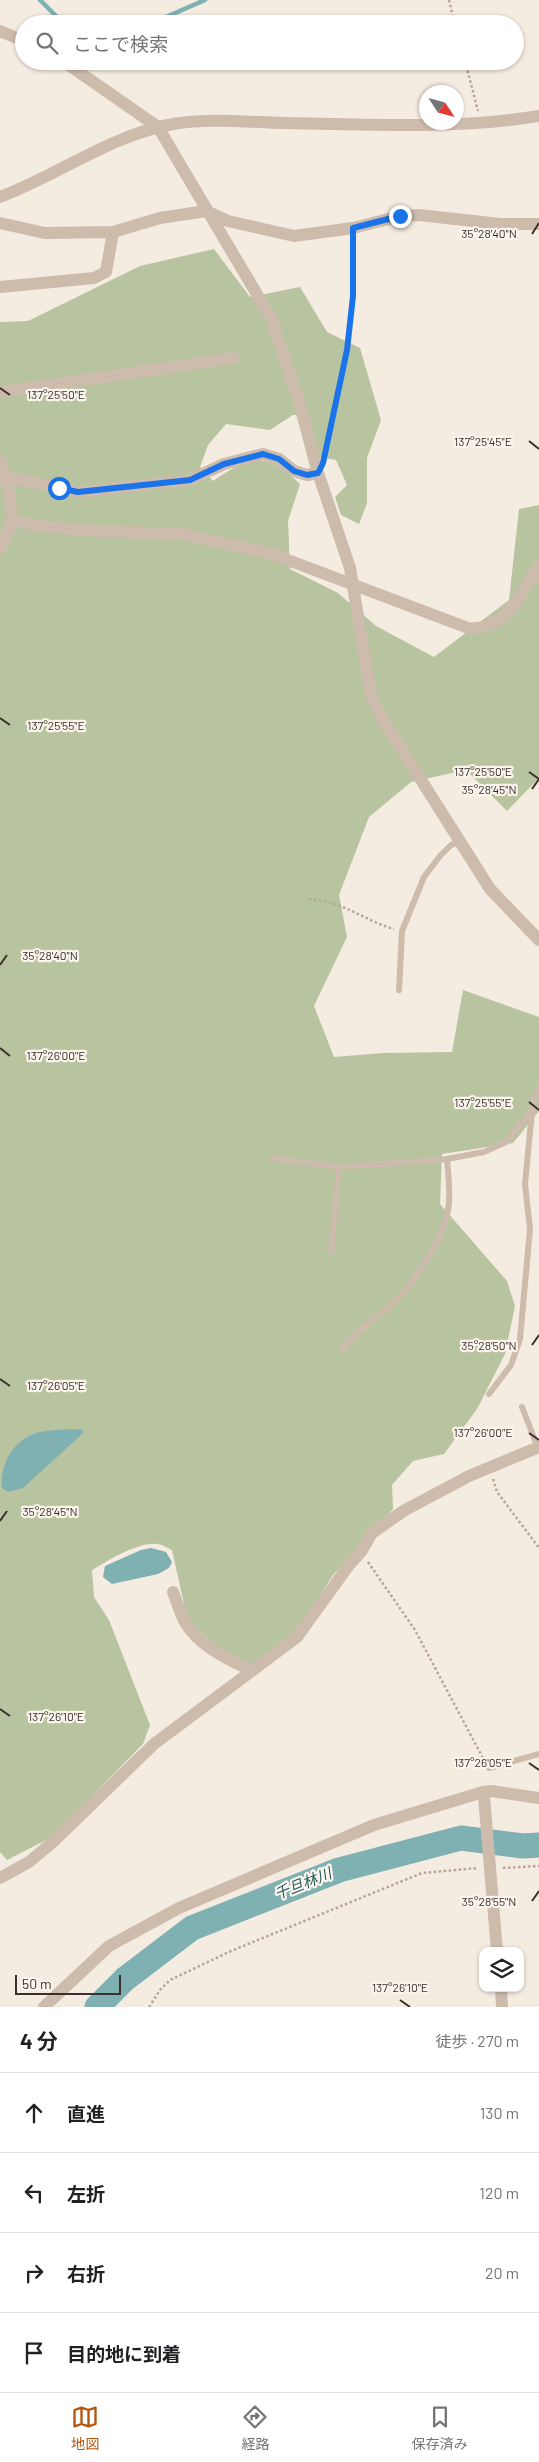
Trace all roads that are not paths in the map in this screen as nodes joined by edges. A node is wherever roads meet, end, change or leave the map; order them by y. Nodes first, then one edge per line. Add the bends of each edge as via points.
1 (0, 31) edge
2 (15, 37) edge
3 (76, 70) edge
4 (539, 116) edge
5 (158, 127) junction
6 (0, 197) edge
7 (206, 211) junction
8 (0, 223) edge
9 (539, 224) edge
10 (113, 232) junction
11 (0, 287) edge
12 (234, 358) dead end
13 (0, 392) edge
14 (0, 460) edge
15 (318, 473) junction
16 (2, 476) edge
17 (13, 520) junction
18 (0, 550) edge
19 (539, 566) edge
20 (353, 584) junction
21 (460, 841) junction
22 (539, 940) edge
23 (400, 990) dead end
24 (539, 1088) edge
25 (533, 1109) junction
26 (272, 1158) dead end
27 (447, 1159) junction
28 (339, 1167) junction
29 (331, 1251) dead end
30 (342, 1350) dead end
31 (489, 1394) dead end
32 (522, 1407) dead end
33 (538, 1448) edge
34 (173, 1592) dead end
35 (252, 1671) junction
36 (539, 1754) edge
37 (488, 1768) road end
38 (484, 1797) dead end
39 (539, 1798) edge
40 (0, 1878) edge
41 (497, 1947) edge
42 (501, 1992) edge
43 (44, 2007) edge
44 (502, 2007) edge

1 - 2 street
3 - 5 street
4 - 5 street via 434,125 191,122
5 - 6 street via 120,140
5 - 7 street
7 - 9 street via 228,221 294,236 419,215 500,224
7 - 10 street via 160,218
7 - 15 street via 271,318 298,398
8 - 10 street via 45,232
10 - 11 street via 106,272 94,278
12 - 13 street
14 - 16 street
15 - 16 street via 307,475 294,471 279,459 263,454 224,464 190,480 78,492
15 - 20 street
16 - 17 street
17 - 18 street
17 - 20 street via 37,526 183,534 272,554
19 - 20 street via 515,602 499,619 477,629
20 - 21 street via 371,696
21 - 22 street via 490,888
21 - 23 lane via 451,845 424,877 402,931
24 - 25 lane
25 - 27 lane via 506,1142 484,1152
25 - 31 lane via 525,1184 530,1229 520,1339 511,1364
26 - 28 lane
27 - 28 lane
27 - 30 lane via 450,1202 444,1224 427,1258 395,1301 354,1334
28 - 29 lane
32 - 33 lane
33 - 35 street via 489,1468 406,1510 372,1533 297,1636
34 - 35 street via 187,1625 228,1659
35 - 40 street via 154,1744 29,1862
36 - 37 lane
38 - 41 street
39 - 43 street via 483,1792 374,1825 328,1844 179,1908 126,1935
42 - 44 street

